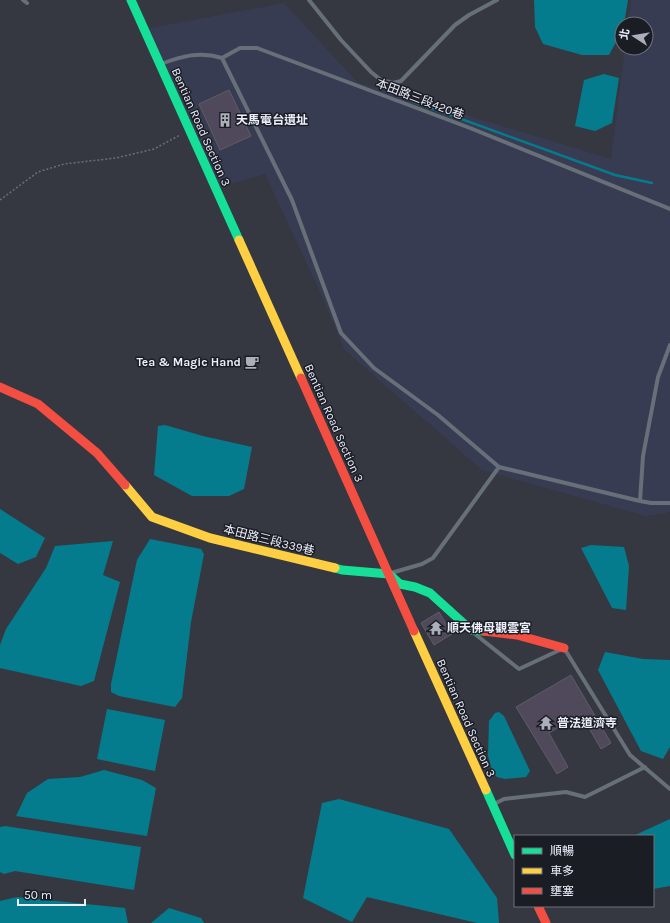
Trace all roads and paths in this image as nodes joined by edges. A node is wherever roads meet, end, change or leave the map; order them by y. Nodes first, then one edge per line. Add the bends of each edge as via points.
1 (130, 0) edge
2 (309, 0) edge
3 (497, 0) edge
4 (222, 58) junction
5 (160, 65) junction
6 (189, 130) junction
7 (0, 200) edge
8 (670, 210) edge
9 (670, 345) edge
10 (0, 387) edge
11 (499, 468) junction
12 (640, 501) junction
13 (670, 503) edge
14 (389, 574) junction
15 (471, 630) junction
16 (564, 648) junction
17 (645, 767) junction
18 (670, 789) edge
19 (492, 805) junction
20 (514, 853) edge
21 (538, 907) edge
22 (546, 923) edge

1 - 5 street, Bentian Road Section 3
2 - 3 lane via 340,40 371,72 381,80 393,83 402,81 455,25
4 - 5 lane via 212,54 194,54
4 - 8 lane, 本田路三段420巷 via 240,48 257,48 470,128
4 - 11 lane via 292,200 341,333 374,368 438,415
5 - 6 street, Bentian Road Section 3
6 - 7 path via 154,149 116,158 64,164 38,172
6 - 14 street, Bentian Road Section 3
9 - 12 lane via 658,377 644,456
10 - 14 street, 本田路三段339巷 via 38,404 97,453 152,518 210,538 342,570
11 - 12 lane
11 - 14 lane via 433,558
12 - 13 lane
14 - 15 street, 本田路三段339巷 via 400,584 430,593
14 - 19 street, Bentian Road Section 3
15 - 16 street via 517,635
15 - 16 lane via 519,670
16 - 17 lane via 630,755
17 - 18 lane
17 - 19 lane via 585,798 566,792 504,799
19 - 20 street, Bentian Road Section 3
21 - 22 street

